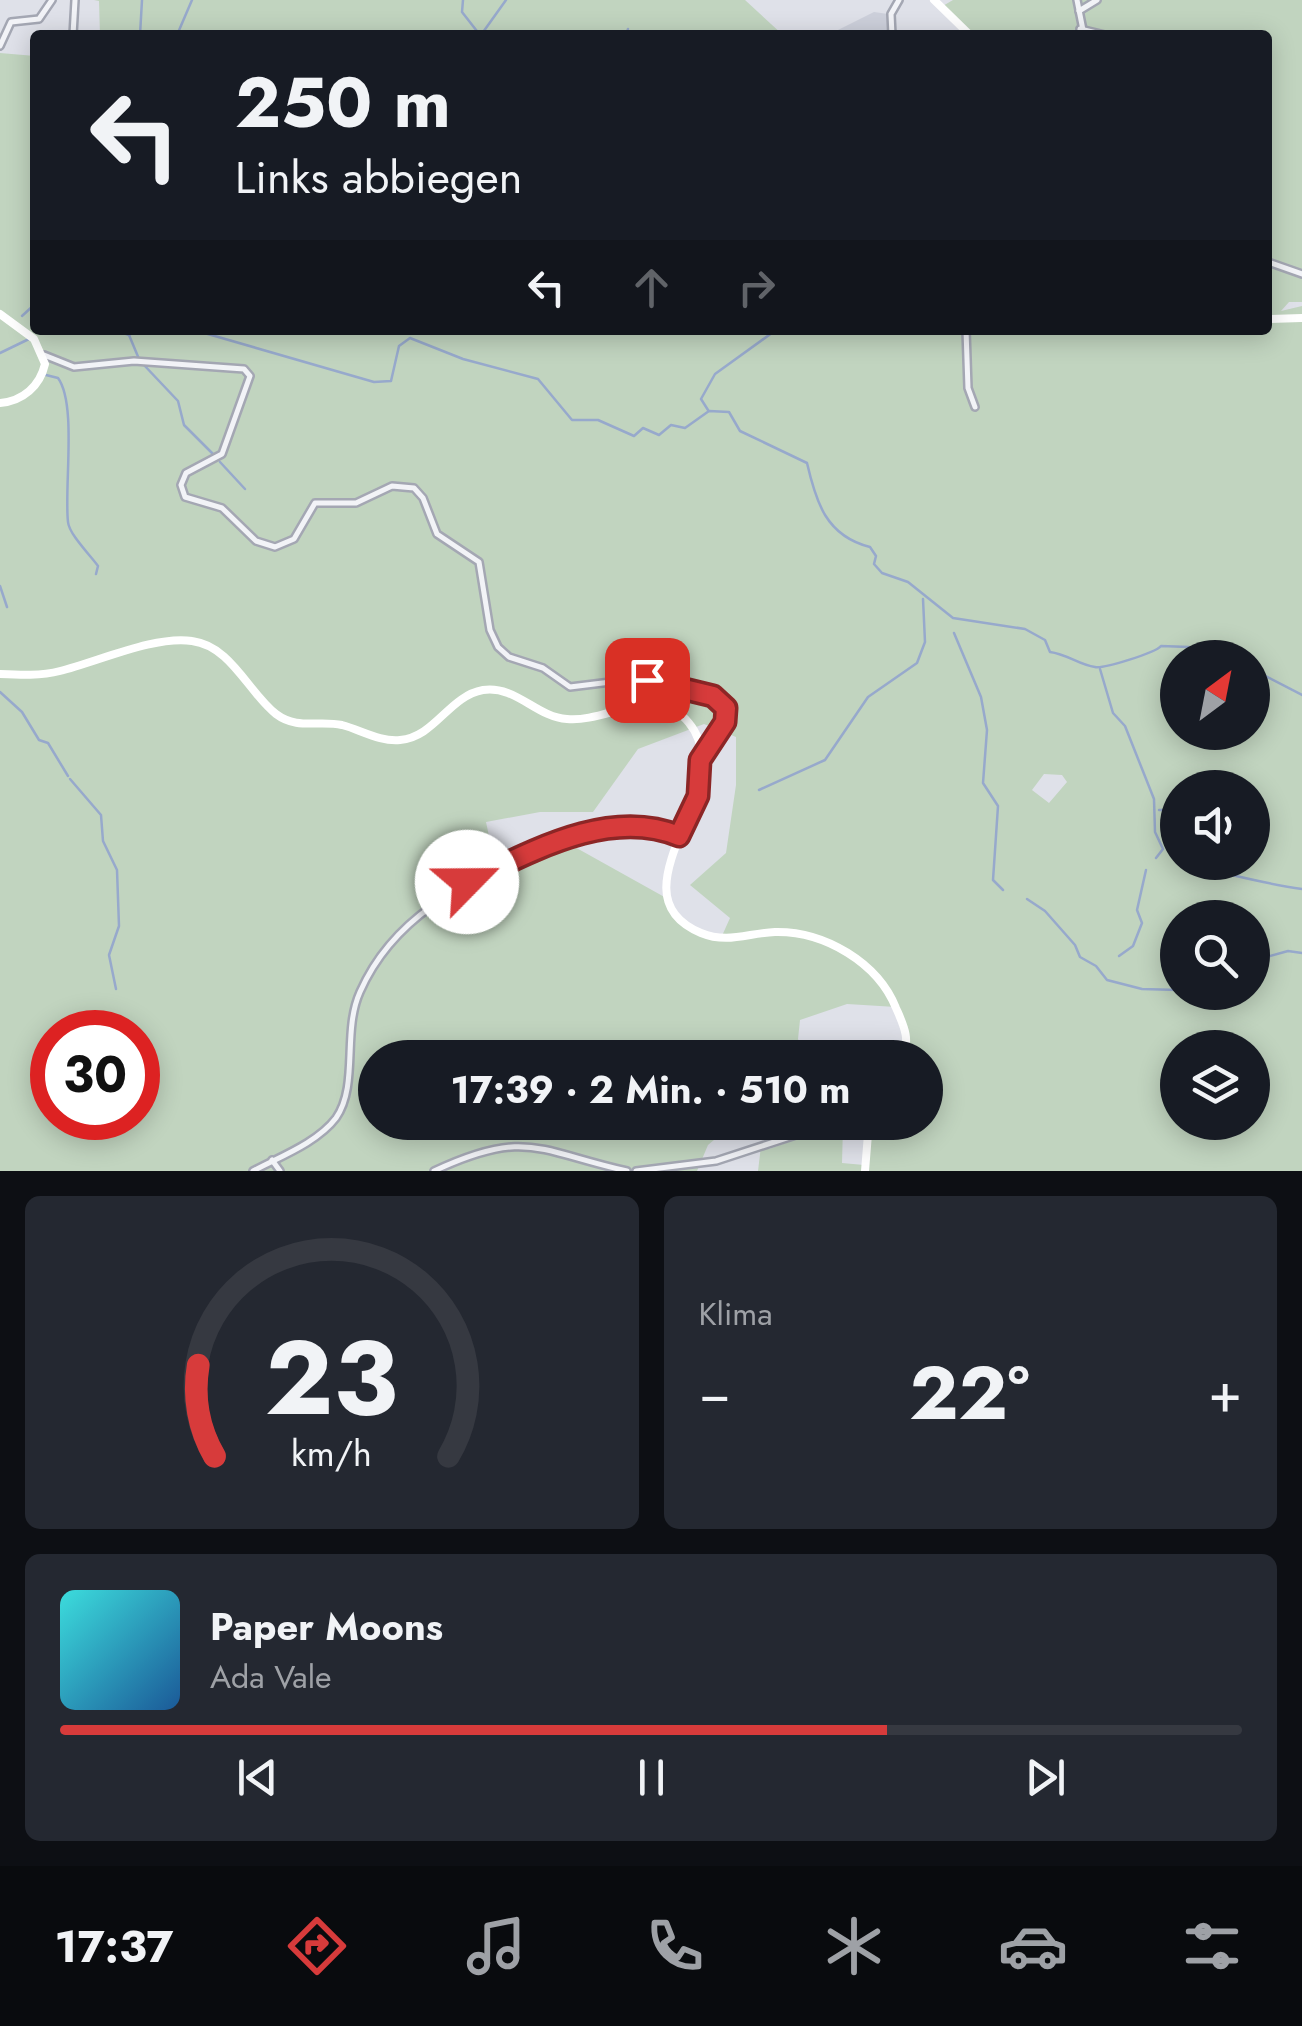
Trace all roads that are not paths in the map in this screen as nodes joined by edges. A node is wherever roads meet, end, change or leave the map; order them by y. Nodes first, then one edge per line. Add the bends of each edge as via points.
1 (52, 0) edge
2 (74, 0) edge
3 (899, 0) edge
4 (934, 0) edge
5 (1077, 0) edge
6 (1098, 0) edge
7 (1078, 11) junction
8 (73, 30) edge
9 (892, 30) edge
10 (965, 30) edge
11 (1082, 30) edge
12 (0, 46) edge
13 (1272, 263) edge
14 (1302, 274) edge
15 (0, 314) edge
16 (1302, 318) edge
17 (1272, 319) edge
18 (966, 335) edge
19 (44, 355) junction
20 (0, 403) edge
21 (975, 407) dead end
22 (0, 674) edge
23 (700, 760) junction
24 (679, 836) junction
25 (906, 1040) edge
26 (778, 1140) edge
27 (867, 1140) edge
28 (272, 1160) junction
29 (252, 1171) edge
30 (280, 1171) edge
31 (434, 1171) edge
32 (627, 1171) edge
33 (636, 1171) edge
34 (865, 1171) edge

1 - 12 street via 40,18 11,22
2 - 8 street
3 - 9 street
4 - 10 street
5 - 7 street
6 - 7 street
7 - 11 street
13 - 14 street
15 - 19 street
16 - 17 street
18 - 21 street
19 - 20 street via 37,384
19 - 23 street via 74,368 134,361 244,370 250,387 234,412 224,450 186,473 180,485 185,497 222,508 256,541 275,547 294,539 315,503 356,504 395,485 414,488 436,534 479,562 492,637 509,658 544,668 570,687 647,680 724,702 725,722
22 - 23 street via 52,673 192,640 222,654 274,712 301,724 336,724 402,740 421,734 469,695 500,690 563,719 645,705 669,708 691,725
23 - 24 street via 698,796
24 - 25 street via 666,885 677,918 722,938 800,936 862,962 883,980
24 - 28 street via 634,824 604,827 493,870 432,904 384,952 360,992 337,1116 321,1133
26 - 33 street via 722,1159
27 - 34 street
28 - 29 street
28 - 30 street
31 - 32 street via 480,1150 529,1145

